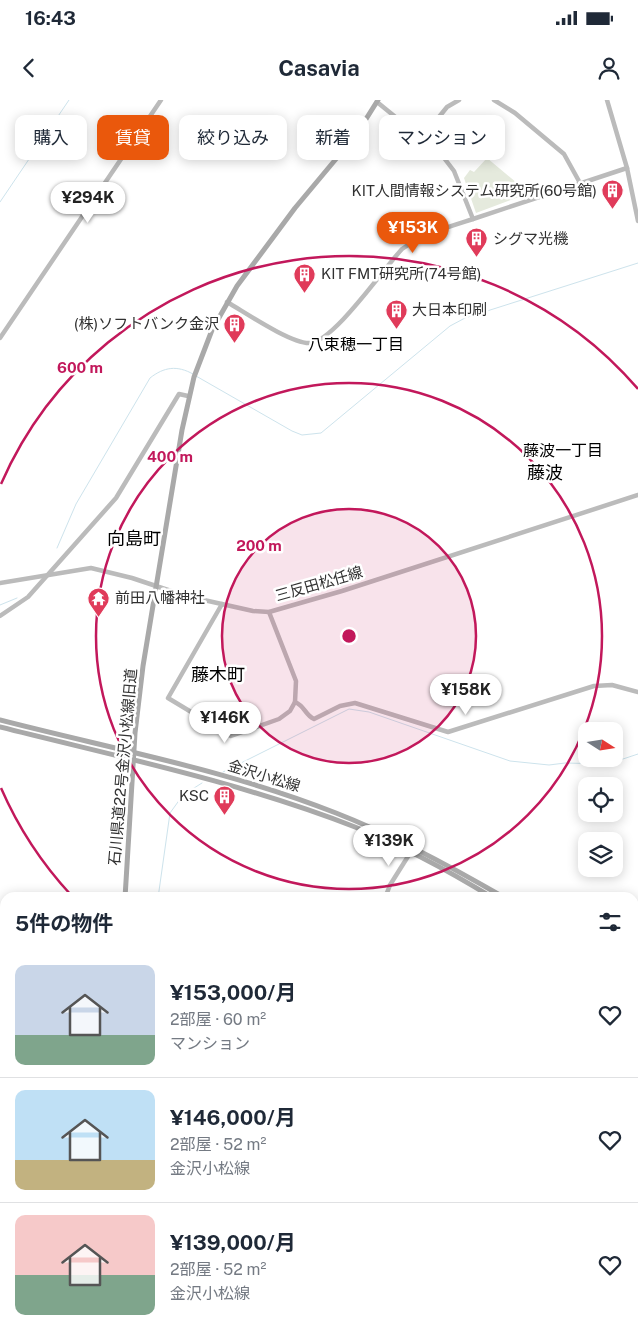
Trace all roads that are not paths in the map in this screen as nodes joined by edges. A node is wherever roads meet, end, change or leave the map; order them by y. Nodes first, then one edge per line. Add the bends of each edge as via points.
1 (160, 100) edge
2 (459, 100) edge
3 (494, 100) edge
4 (607, 100) edge
5 (378, 101) edge
6 (395, 115) edge
7 (441, 115) edge
8 (446, 160) edge
9 (627, 168) junction
10 (580, 183) junction
11 (473, 219) junction
12 (638, 221) edge
13 (227, 302) junction
14 (0, 338) edge
15 (188, 396) junction
16 (638, 496) edge
17 (48, 575) junction
18 (0, 583) edge
19 (155, 587) junction
20 (222, 604) junction
21 (269, 612) junction
22 (0, 616) edge
23 (638, 692) edge
24 (296, 702) junction
25 (0, 720) edge
26 (0, 727) edge
27 (134, 751) junction
28 (134, 760) junction
29 (412, 850) junction
30 (125, 892) edge
31 (387, 892) edge
32 (484, 892) edge
33 (493, 892) edge

1 - 14 street
2 - 7 street
3 - 10 street via 515,113 564,154
4 - 9 street
5 - 6 street
5 - 13 main road, 石川県道22号金沢小松線旧道 via 356,135 251,265
8 - 11 street via 454,171
9 - 10 street
9 - 12 street
10 - 11 street
11 - 13 street via 440,229 402,249 328,336 311,344 296,341
13 - 15 main road, 石川県道22号金沢小松線旧道 via 212,330
15 - 17 street via 179,394 116,498
15 - 19 main road, 石川県道22号金沢小松線旧道
16 - 21 street, 三反田松任線
17 - 18 street, 三反田松任線
17 - 19 street, 三反田松任線 via 91,568
17 - 22 street via 28,597
19 - 20 street, 三反田松任線
19 - 27 main road, 石川県道22号金沢小松線旧道
20 - 21 street, 三反田松任線
20 - 24 street via 168,698 231,736 279,719
21 - 24 street via 296,682
23 - 24 street via 612,685 594,686 448,732 356,703 340,706 314,719
25 - 27 main road, 金沢小松線
26 - 28 main road, 金沢小松線
27 - 28 main road, 石川県道22号金沢小松線旧道
27 - 29 main road, 金沢小松線 via 334,812
28 - 29 main road, 金沢小松線 via 294,804
28 - 30 main road, 石川県道22号金沢小松線旧道
29 - 31 street
29 - 32 main road, 金沢小松線
29 - 33 main road, 金沢小松線

